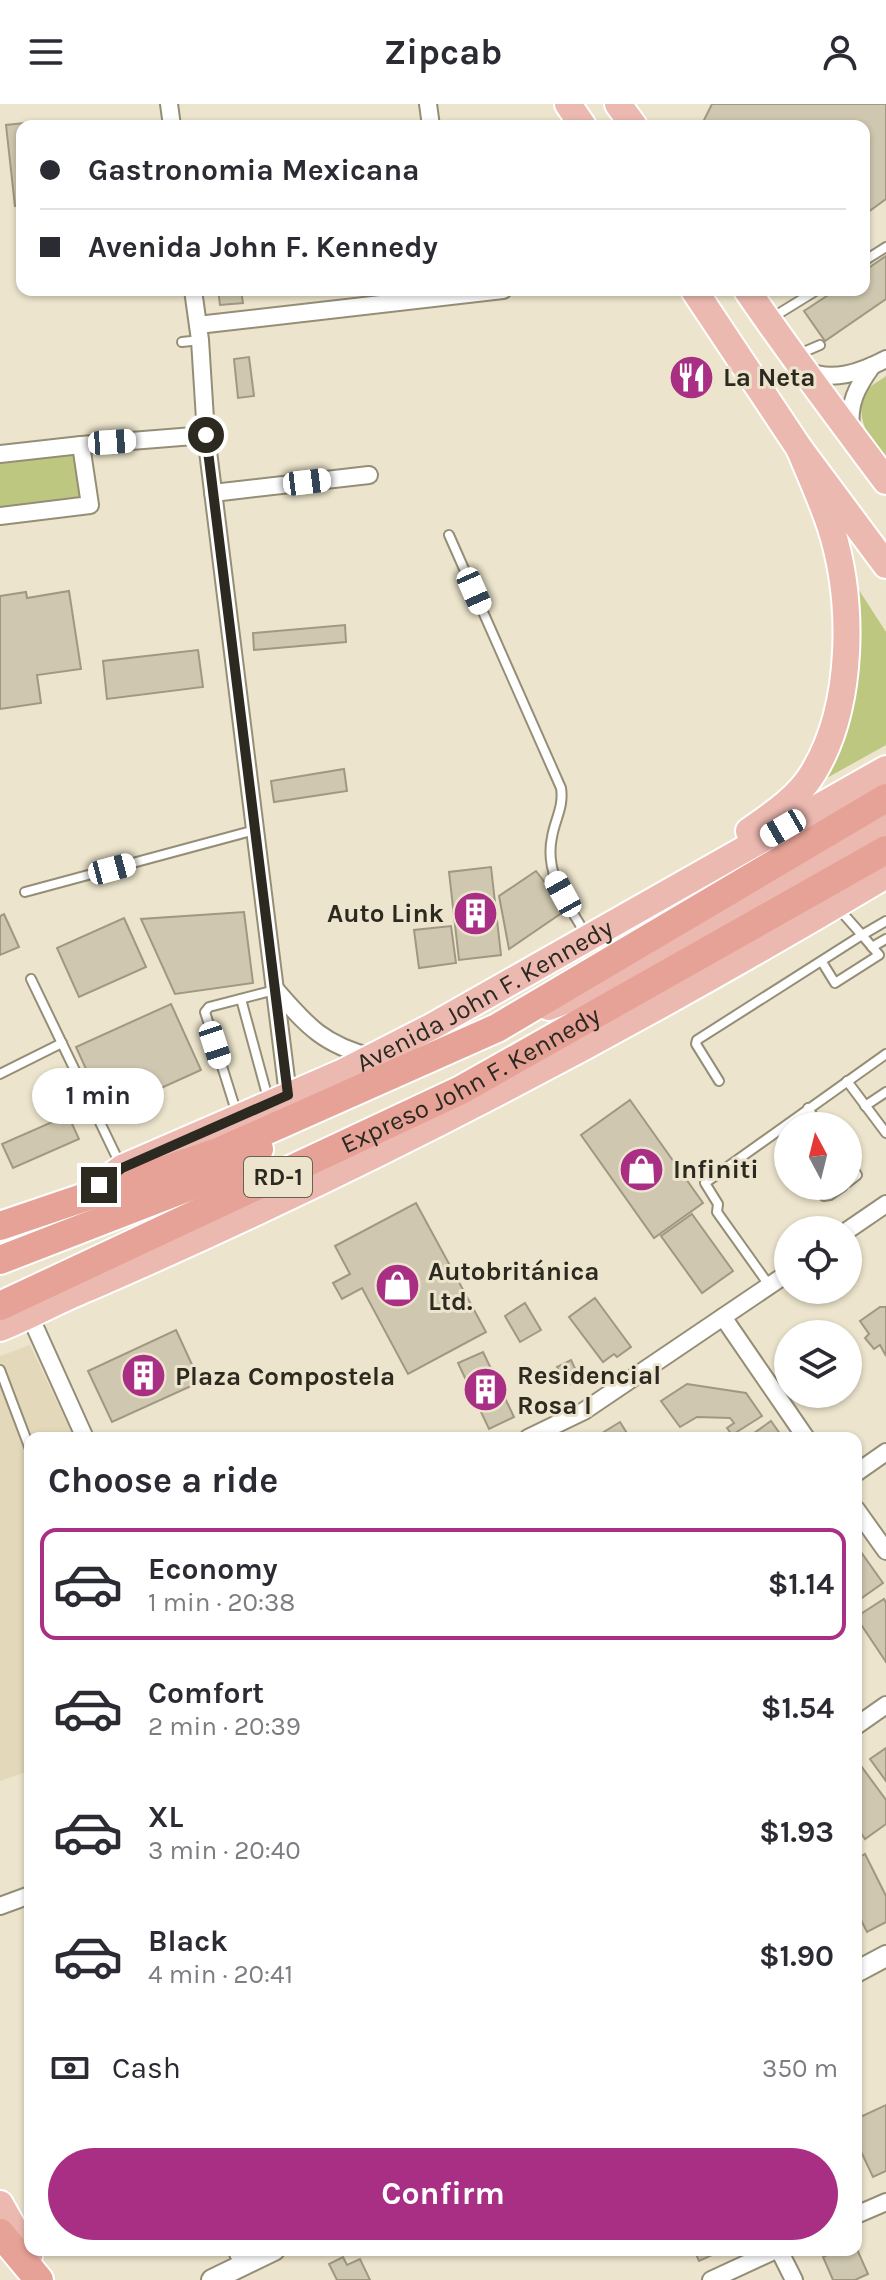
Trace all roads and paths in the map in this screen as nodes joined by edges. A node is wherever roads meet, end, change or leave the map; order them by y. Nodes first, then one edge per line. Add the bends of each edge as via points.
1 (194, 296) edge
2 (461, 296) edge
3 (698, 296) edge
4 (751, 296) edge
5 (808, 296) edge
6 (768, 321) junction
7 (199, 333) junction
8 (182, 342) dead end
9 (820, 345) dead end
10 (796, 362) junction
11 (879, 363) edge
12 (852, 433) junction
13 (206, 435) junction
14 (81, 445) junction
15 (799, 448) junction
16 (0, 454) edge
17 (369, 475) dead end
18 (886, 481) edge
19 (213, 493) junction
20 (0, 516) edge
21 (449, 535) dead end
22 (886, 565) edge
23 (886, 769) edge
24 (886, 798) edge
25 (886, 823) edge
26 (256, 830) junction
27 (886, 850) edge
28 (886, 875) edge
29 (25, 892) dead end
30 (836, 905) junction
31 (886, 921) edge
32 (862, 935) junction
33 (886, 939) edge
34 (576, 943) junction
35 (872, 947) junction
36 (822, 962) junction
37 (31, 979) dead end
38 (276, 990) junction
39 (241, 999) junction
40 (497, 1028) junction
41 (62, 1043) junction
42 (886, 1054) edge
43 (372, 1057) junction
44 (0, 1074) edge
45 (719, 1081) dead end
46 (847, 1081) junction
47 (886, 1092) edge
48 (279, 1100) junction
49 (865, 1106) junction
50 (808, 1108) junction
51 (317, 1110) junction
52 (810, 1112) edge
53 (239, 1118) junction
54 (886, 1133) edge
55 (122, 1168) junction
56 (76, 1202) junction
57 (886, 1204) edge
58 (862, 1220) edge
59 (0, 1226) edge
60 (0, 1260) edge
61 (774, 1283) edge
62 (770, 1286) junction
63 (87, 1288) junction
64 (1, 1313) edge
65 (30, 1316) junction
66 (723, 1317) junction
67 (0, 1370) edge
68 (82, 1432) edge
69 (540, 1432) edge
70 (802, 1432) edge
71 (24, 1433) edge
72 (886, 1452) edge
73 (862, 1469) edge
74 (862, 1517) edge
75 (886, 1551) edge
76 (886, 1705) edge
77 (862, 1722) edge
78 (24, 1897) edge
79 (0, 1906) edge
80 (886, 1956) edge
81 (862, 1969) edge
82 (886, 2202) edge
83 (0, 2204) edge
84 (862, 2212) edge
85 (0, 2233) edge
86 (24, 2248) edge
87 (28, 2256) edge
88 (765, 2256) edge
89 (781, 2256) edge
90 (236, 2258) edge
91 (41, 2280) edge
92 (212, 2280) edge
93 (711, 2280) edge
94 (794, 2280) edge

1 - 7 street
2 - 7 street
3 - 15 main road
4 - 6 main road
5 - 6 lane
6 - 10 main road
7 - 8 lane
7 - 13 street
9 - 10 lane
10 - 11 street via 823,376
10 - 12 main road
11 - 12 street via 855,390
12 - 18 main road
13 - 14 street
13 - 19 street
14 - 16 street
14 - 20 street via 90,505
15 - 22 main road
15 - 34 main road via 832,529 846,622 838,703 813,774 760,823
17 - 19 street
19 - 26 street
21 - 34 lane via 561,788 551,873
23 - 34 main road, Avenida John F. Kennedy / RD-1
24 - 40 highway, Expreso John F. Kennedy / RD-1
25 - 40 main road via 632,974
26 - 29 lane
26 - 38 street
27 - 64 highway, Expreso John F. Kennedy / RD-1 via 461,1090
28 - 30 main road, RD-1
30 - 32 lane
30 - 63 main road, RD-1 via 657,1008 425,1131 187,1246
31 - 32 lane
32 - 35 lane
32 - 36 lane
33 - 35 lane
34 - 43 main road, Avenida John F. Kennedy / RD-1
35 - 36 lane via 878,957 835,983
36 - 45 lane via 697,1040
37 - 41 lane
38 - 39 lane
38 - 43 street via 300,1018 336,1046
38 - 48 street
39 - 48 lane
39 - 53 lane via 205,1012
40 - 51 highway, Expreso John F. Kennedy / RD-1
41 - 44 lane
41 - 55 lane
42 - 46 lane
43 - 48 main road, Avenida John F. Kennedy / RD-1
46 - 49 lane
46 - 50 lane
47 - 49 lane
48 - 53 main road, Avenida John F. Kennedy / RD-1
49 - 54 lane
50 - 52 lane
50 - 62 lane via 705,1183 717,1212
51 - 56 highway, Expreso John F. Kennedy / RD-1
51 - 60 highway via 222,1174
53 - 55 main road, Avenida John F. Kennedy / RD-1
55 - 56 main road, Avenida John F. Kennedy / RD-1
56 - 59 highway, Expreso John F. Kennedy / RD-1
57 - 58 street
61 - 62 street
62 - 66 street
63 - 64 highway
63 - 65 main road, RD-1
64 - 65 main road, RD-1
65 - 68 street
66 - 69 street via 584,1411
66 - 70 street
67 - 71 lane
72 - 73 street
74 - 75 street
76 - 77 street
78 - 79 street
80 - 81 street
82 - 84 street
83 - 86 main road
85 - 91 highway
87 - 91 main road
88 - 93 street
89 - 94 street
90 - 92 street

